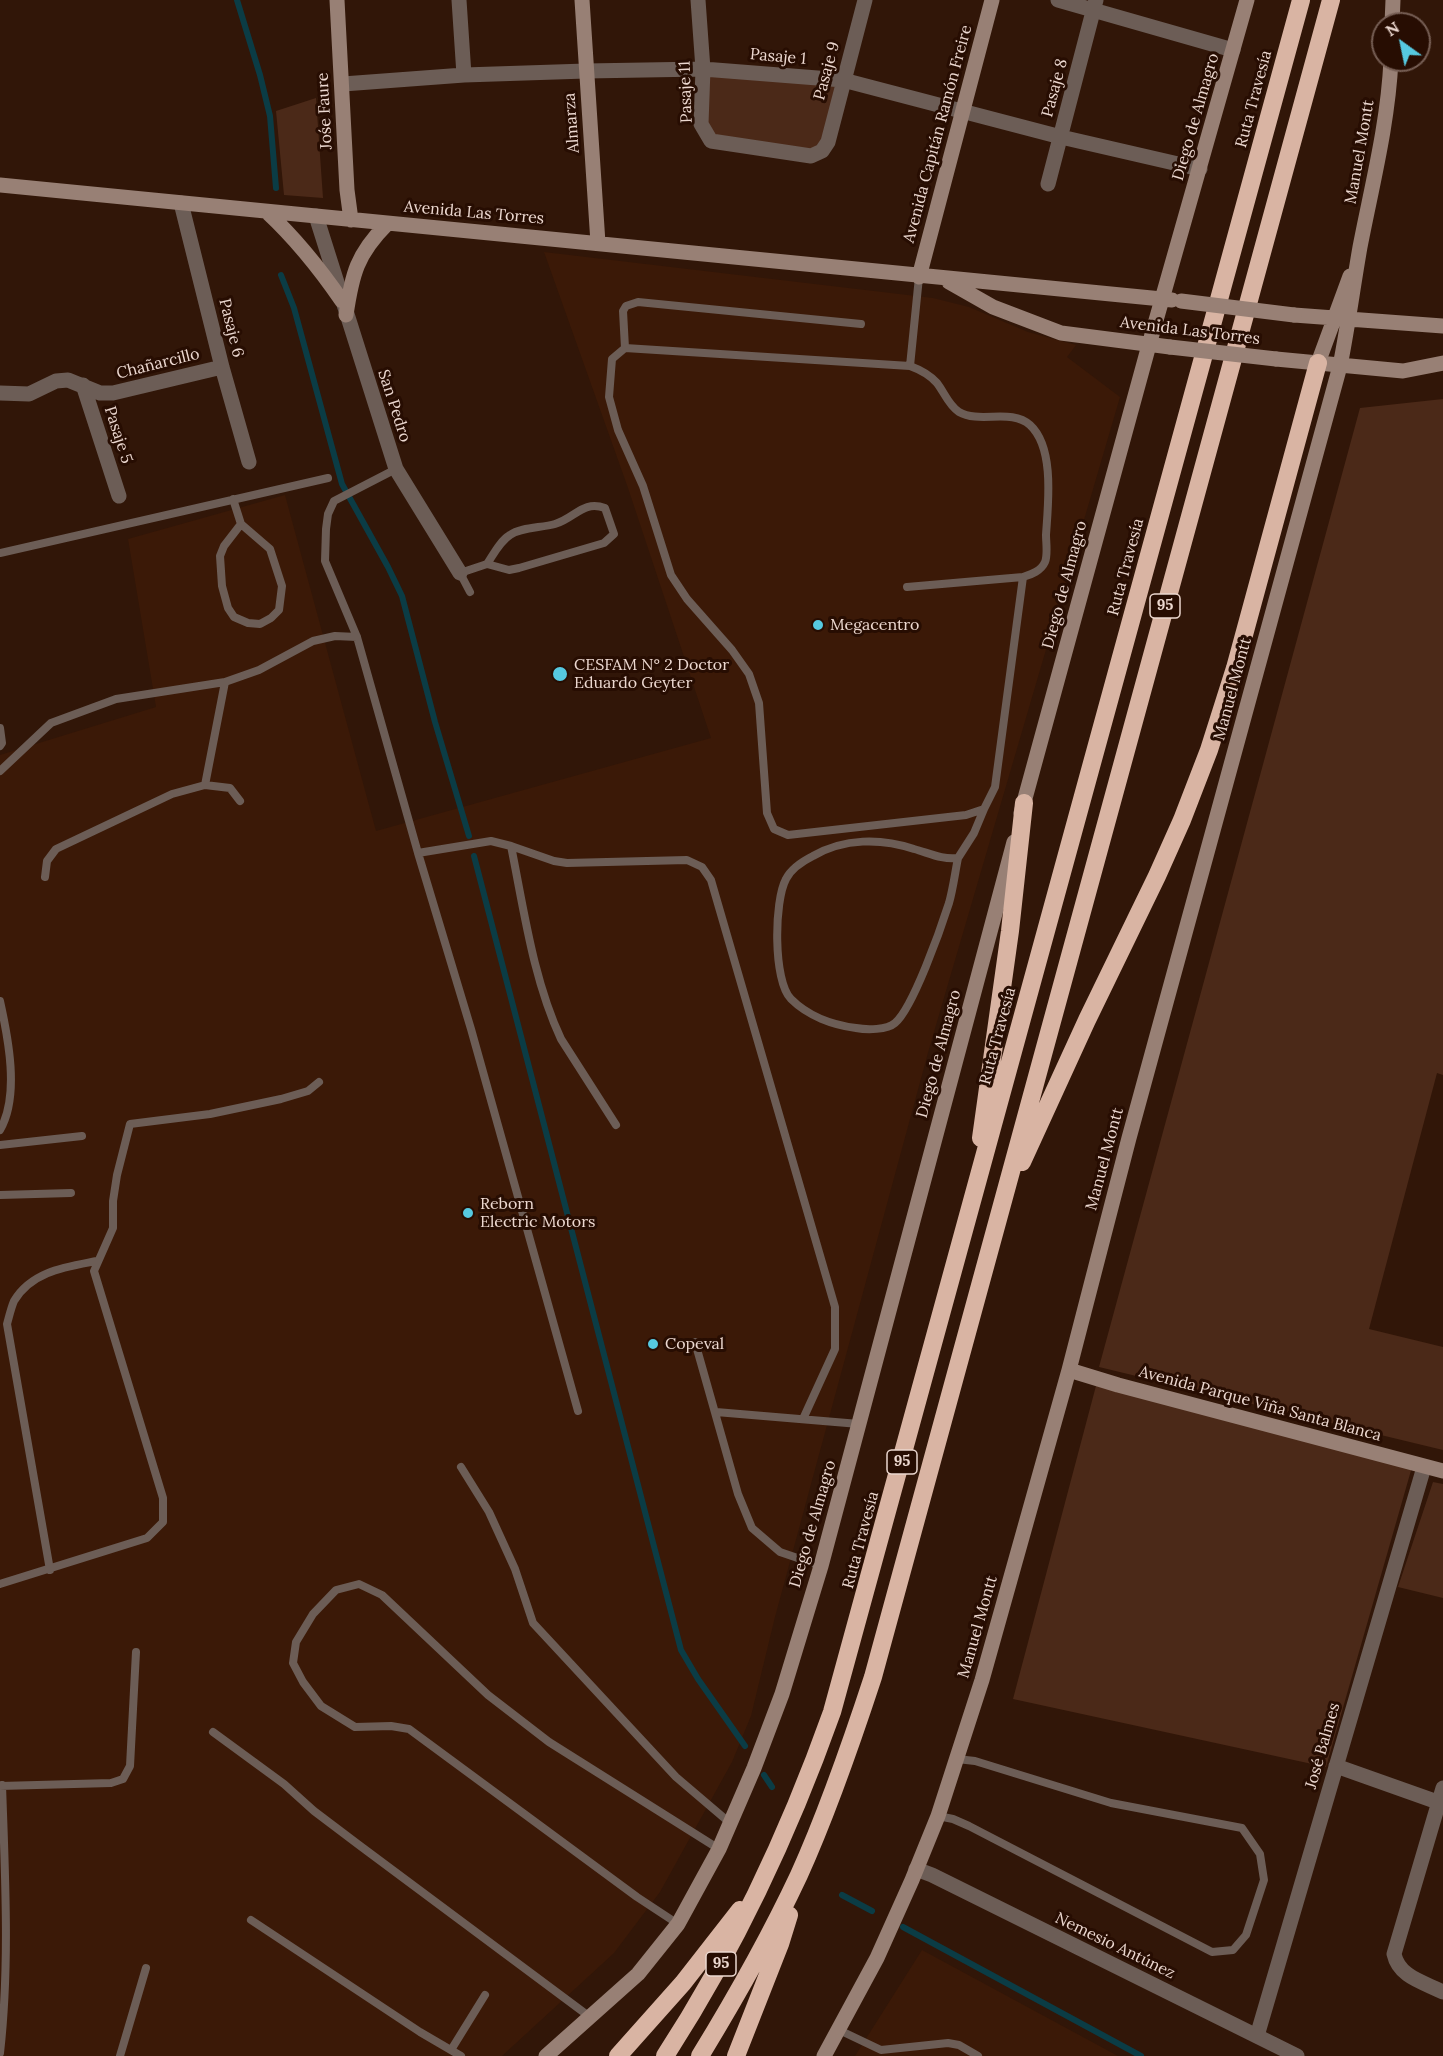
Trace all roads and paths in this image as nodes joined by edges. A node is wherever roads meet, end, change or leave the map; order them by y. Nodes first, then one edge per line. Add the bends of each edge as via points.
1 (337, 0) edge
2 (459, 0) edge
3 (582, 0) edge
4 (698, 0) edge
5 (865, 0) edge
6 (992, 0) edge
7 (1058, 0) edge
8 (1247, 0) edge
9 (1301, 0) edge
10 (1331, 0) edge
11 (1095, 5) edge
12 (1233, 50) junction
13 (703, 69) junction
14 (586, 71) junction
15 (1390, 72) edge
16 (464, 75) junction
17 (843, 80) junction
18 (342, 84) junction
19 (962, 110) junction
20 (1060, 137) junction
21 (822, 151) joint
22 (1200, 170) junction
23 (1048, 184) dead end
24 (0, 185) edge
25 (181, 203) junction
26 (267, 212) junction
27 (316, 216) junction
28 (351, 220) junction
29 (387, 224) junction
30 (598, 243) junction
31 (1360, 249) junction
32 (919, 277) junction
33 (944, 279) junction
34 (1163, 300) junction
35 (344, 308) junction
36 (1334, 318) junction
37 (1350, 319) junction
38 (861, 324) dead end
39 (1443, 326) edge
40 (1149, 345) junction
41 (625, 348) junction
42 (1318, 363) junction
43 (1443, 363) edge
44 (910, 366) junction
45 (1340, 366) junction
46 (222, 367) junction
47 (83, 385) junction
48 (0, 393) edge
49 (249, 462) dead end
50 (389, 472) junction
51 (328, 478) dead end
52 (118, 496) dead end
53 (233, 499) junction
54 (241, 524) junction
55 (0, 553) edge
56 (487, 564) junction
57 (460, 573) junction
58 (1023, 577) junction
59 (907, 587) dead end
60 (470, 591) dead end
61 (357, 637) junction
62 (225, 682) junction
63 (0, 728) edge
64 (0, 746) edge
65 (0, 771) edge
66 (205, 785) junction
67 (240, 801) dead end
68 (1024, 803) junction
69 (984, 808) junction
70 (511, 846) junction
71 (418, 853) junction
72 (958, 858) junction
73 (45, 877) dead end
74 (0, 1000) edge
75 (319, 1082) dead end
76 (616, 1125) dead end
77 (0, 1130) edge
78 (82, 1136) dead end
79 (0, 1145) edge
80 (71, 1193) dead end
81 (0, 1195) edge
82 (971, 1211) junction
83 (999, 1213) junction
84 (97, 1261) junction
85 (694, 1342) dead end
86 (1069, 1370) junction
87 (578, 1411) dead end
88 (716, 1412) junction
89 (803, 1419) junction
90 (860, 1424) junction
91 (461, 1467) dead end
92 (1424, 1467) junction
93 (1443, 1471) edge
94 (821, 1566) junction
95 (50, 1570) junction
96 (0, 1584) edge
97 (136, 1652) dead end
98 (213, 1732) dead end
99 (957, 1759) junction
100 (1336, 1766) junction
101 (1, 1786) edge
102 (1442, 1798) edge
103 (938, 1816) junction
104 (729, 1823) junction
105 (718, 1849) junction
106 (770, 1867) junction
107 (916, 1869) junction
108 (799, 1874) junction
109 (251, 1920) dead end
110 (678, 1924) junction
111 (146, 1968) dead end
112 (1443, 1992) edge
113 (485, 1995) dead end
114 (3, 2005) edge
115 (590, 2017) junction
116 (839, 2030) junction
117 (1257, 2036) junction
118 (451, 2050) junction
119 (0, 2053) edge
120 (120, 2056) edge
121 (461, 2056) edge
122 (546, 2056) edge
123 (618, 2056) edge
124 (665, 2056) edge
125 (700, 2056) edge
126 (736, 2056) edge
127 (824, 2056) edge
128 (978, 2056) edge
129 (1297, 2056) edge

1 - 18 main road, Jośe Faure
2 - 16 street
3 - 14 main road, Almarza
4 - 13 street, Pasaje 11
5 - 17 street, Pasaje 9
6 - 19 main road, Avenida Capitán Ramón Freire
7 - 11 street
8 - 12 main road, Diego de Almagro
9 - 82 highway, Ruta Travesía / 95
10 - 83 highway, 95
11 - 12 street
11 - 20 street, Pasaje 8
12 - 22 main road, Diego de Almagro
13 - 14 street, Pasaje 1
13 - 17 street, Pasaje 1
13 - 21 street, Pasaje 11 via 701,124 711,141 811,156
14 - 16 street, Pasaje 1
14 - 30 main road, Almarza
15 - 31 main road, Manuel Montt via 1382,140
16 - 18 street, Pasaje 1
17 - 19 street, Pasaje 1
17 - 21 street, Pasaje 9 via 828,142
18 - 28 main road, Jośe Faure
19 - 20 street, Pasaje 1
19 - 32 main road, Avenida Capitán Ramón Freire
20 - 22 street, Pasaje 1
20 - 23 street, Pasaje 8
22 - 34 main road, Diego de Almagro
24 - 25 main road, Avenida Las Torres
25 - 26 main road, Avenida Las Torres
25 - 46 street, Pasaje 6
26 - 27 main road, Avenida Las Torres
26 - 35 main road via 309,255
27 - 28 main road, Avenida Las Torres
27 - 35 street, San Pedro
28 - 29 main road, Avenida Las Torres
29 - 30 main road, Avenida Las Torres
29 - 35 main road via 359,260
30 - 32 main road, Avenida Las Torres
31 - 36 main road, Manuel Montt
31 - 37 main road, Manuel Montt
32 - 33 main road, Avenida Las Torres
32 - 44 lane
33 - 34 main road, Avenida Las Torres
33 - 40 main road, Avenida Las Torres via 993,307 1061,333
34 - 36 main road, Avenida Las Torres, bridge
34 - 40 main road, Diego de Almagro
35 - 50 street, San Pedro
36 - 37 main road, Avenida Las Torres
36 - 42 main road, Manuel Montt
37 - 39 main road, Avenida Las Torres
37 - 45 main road, Manuel Montt
38 - 41 lane via 638,302 623,311
40 - 42 main road, Avenida Las Torres, bridge
40 - 68 main road, Diego de Almagro
41 - 44 lane
41 - 69 lane via 612,359 609,398 618,430 643,486 671,575 749,674 759,703 767,813 774,829 788,835 966,815
42 - 45 main road, Avenida Las Torres
42 - 83 highway via 1209,750 1157,876
43 - 45 main road, Avenida Las Torres via 1403,371
44 - 58 lane via 924,371 936,382 959,412 1022,419 1036,432 1045,454 1049,486 1045,562 1036,572
45 - 86 main road, Manuel Montt
46 - 47 street, Chañarcillo via 113,393 100,393
46 - 49 street, Pasaje 6
47 - 48 street, Chañarcillo via 56,381 29,394
47 - 52 street, Pasaje 5
50 - 57 street, San Pedro
50 - 61 lane via 341,496 328,514 326,561
51 - 53 lane
53 - 54 lane
53 - 55 lane
54 - 54 lane via 220,556 222,586 234,617 260,624 279,610 282,586 270,549
56 - 56 lane via 509,570 604,543 614,534 610,517 605,508 596,505 555,524 510,534
56 - 57 lane
57 - 60 lane, San Pedro
58 - 59 lane
58 - 69 lane via 994,787
61 - 62 lane via 313,641 260,670
61 - 71 lane
62 - 65 lane via 116,699 51,723
62 - 66 lane
63 - 64 lane
66 - 67 lane via 230,788
66 - 73 lane via 172,794 56,849 47,861
68 - 82 highway
68 - 90 main road, Diego de Almagro
69 - 72 lane via 974,834
70 - 71 lane via 491,841
70 - 76 lane via 531,949 555,1026
70 - 89 lane via 567,863 687,860 702,867 711,880 835,1307 835,1349
71 - 87 lane
72 - 72 lane via 949,902 933,945 908,1008 894,1024 867,1030 838,1025 812,1015 789,998 780,977 777,949 785,880 796,867 831,848 857,842 881,841 947,859
74 - 77 lane via 10,1097
75 - 84 lane via 308,1091 281,1099 210,1114 130,1124 117,1175 113,1228
78 - 79 lane
80 - 81 lane
82 - 106 highway, Ruta Travesía / 95 via 832,1712
83 - 108 highway, 95 via 873,1677
84 - 95 lane via 52,1270 37,1278 14,1302 7,1324
84 - 95 lane via 94,1270 163,1498 163,1522 147,1538
85 - 88 lane
86 - 92 main road, Avenida Parque Viña Santa Blanca
86 - 99 main road, Manuel Montt
88 - 89 lane
88 - 94 lane via 738,1494 753,1528 780,1552
89 - 90 lane
90 - 94 main road, Diego de Almagro
91 - 104 lane via 489,1512 515,1569 533,1623 676,1777
92 - 93 main road, Avenida Parque Viña Santa Blanca
92 - 100 street, José Balmes
94 - 104 main road, Diego de Almagro via 782,1694
95 - 96 lane
97 - 101 lane via 130,1766 123,1779 111,1783
98 - 115 lane
99 - 103 main road, Manuel Montt
99 - 103 lane via 988,1764 1112,1803 1242,1828 1260,1854 1264,1880 1246,1935 1233,1950 1212,1952 969,1826
100 - 102 street
100 - 117 street, José Balmes
101 - 114 lane via 7,1957
102 - 112 street via 1394,1954 1396,1965 1403,1972
103 - 107 main road, Manuel Montt
104 - 105 main road, Diego de Almagro
105 - 110 main road, Diego de Almagro
105 - 110 lane via 549,1742 488,1695 382,1594 359,1584 336,1590 313,1614 296,1642 293,1663 321,1706 355,1727 409,1729
106 - 123 highway via 713,1946
106 - 124 highway, Ruta Travesía / 95 via 722,1962
107 - 116 main road, Manuel Montt via 877,1958
107 - 117 street, Nemesio Antúnez
108 - 125 highway, 95 via 749,1974
108 - 126 highway via 780,1944
109 - 118 lane
110 - 115 main road, Diego de Almagro via 638,1974
111 - 120 lane
113 - 118 lane
114 - 119 lane
115 - 122 main road, Diego de Almagro
116 - 127 main road, Manuel Montt
116 - 128 lane via 881,2050 948,2043
117 - 129 street, Nemesio Antúnez
118 - 121 lane

